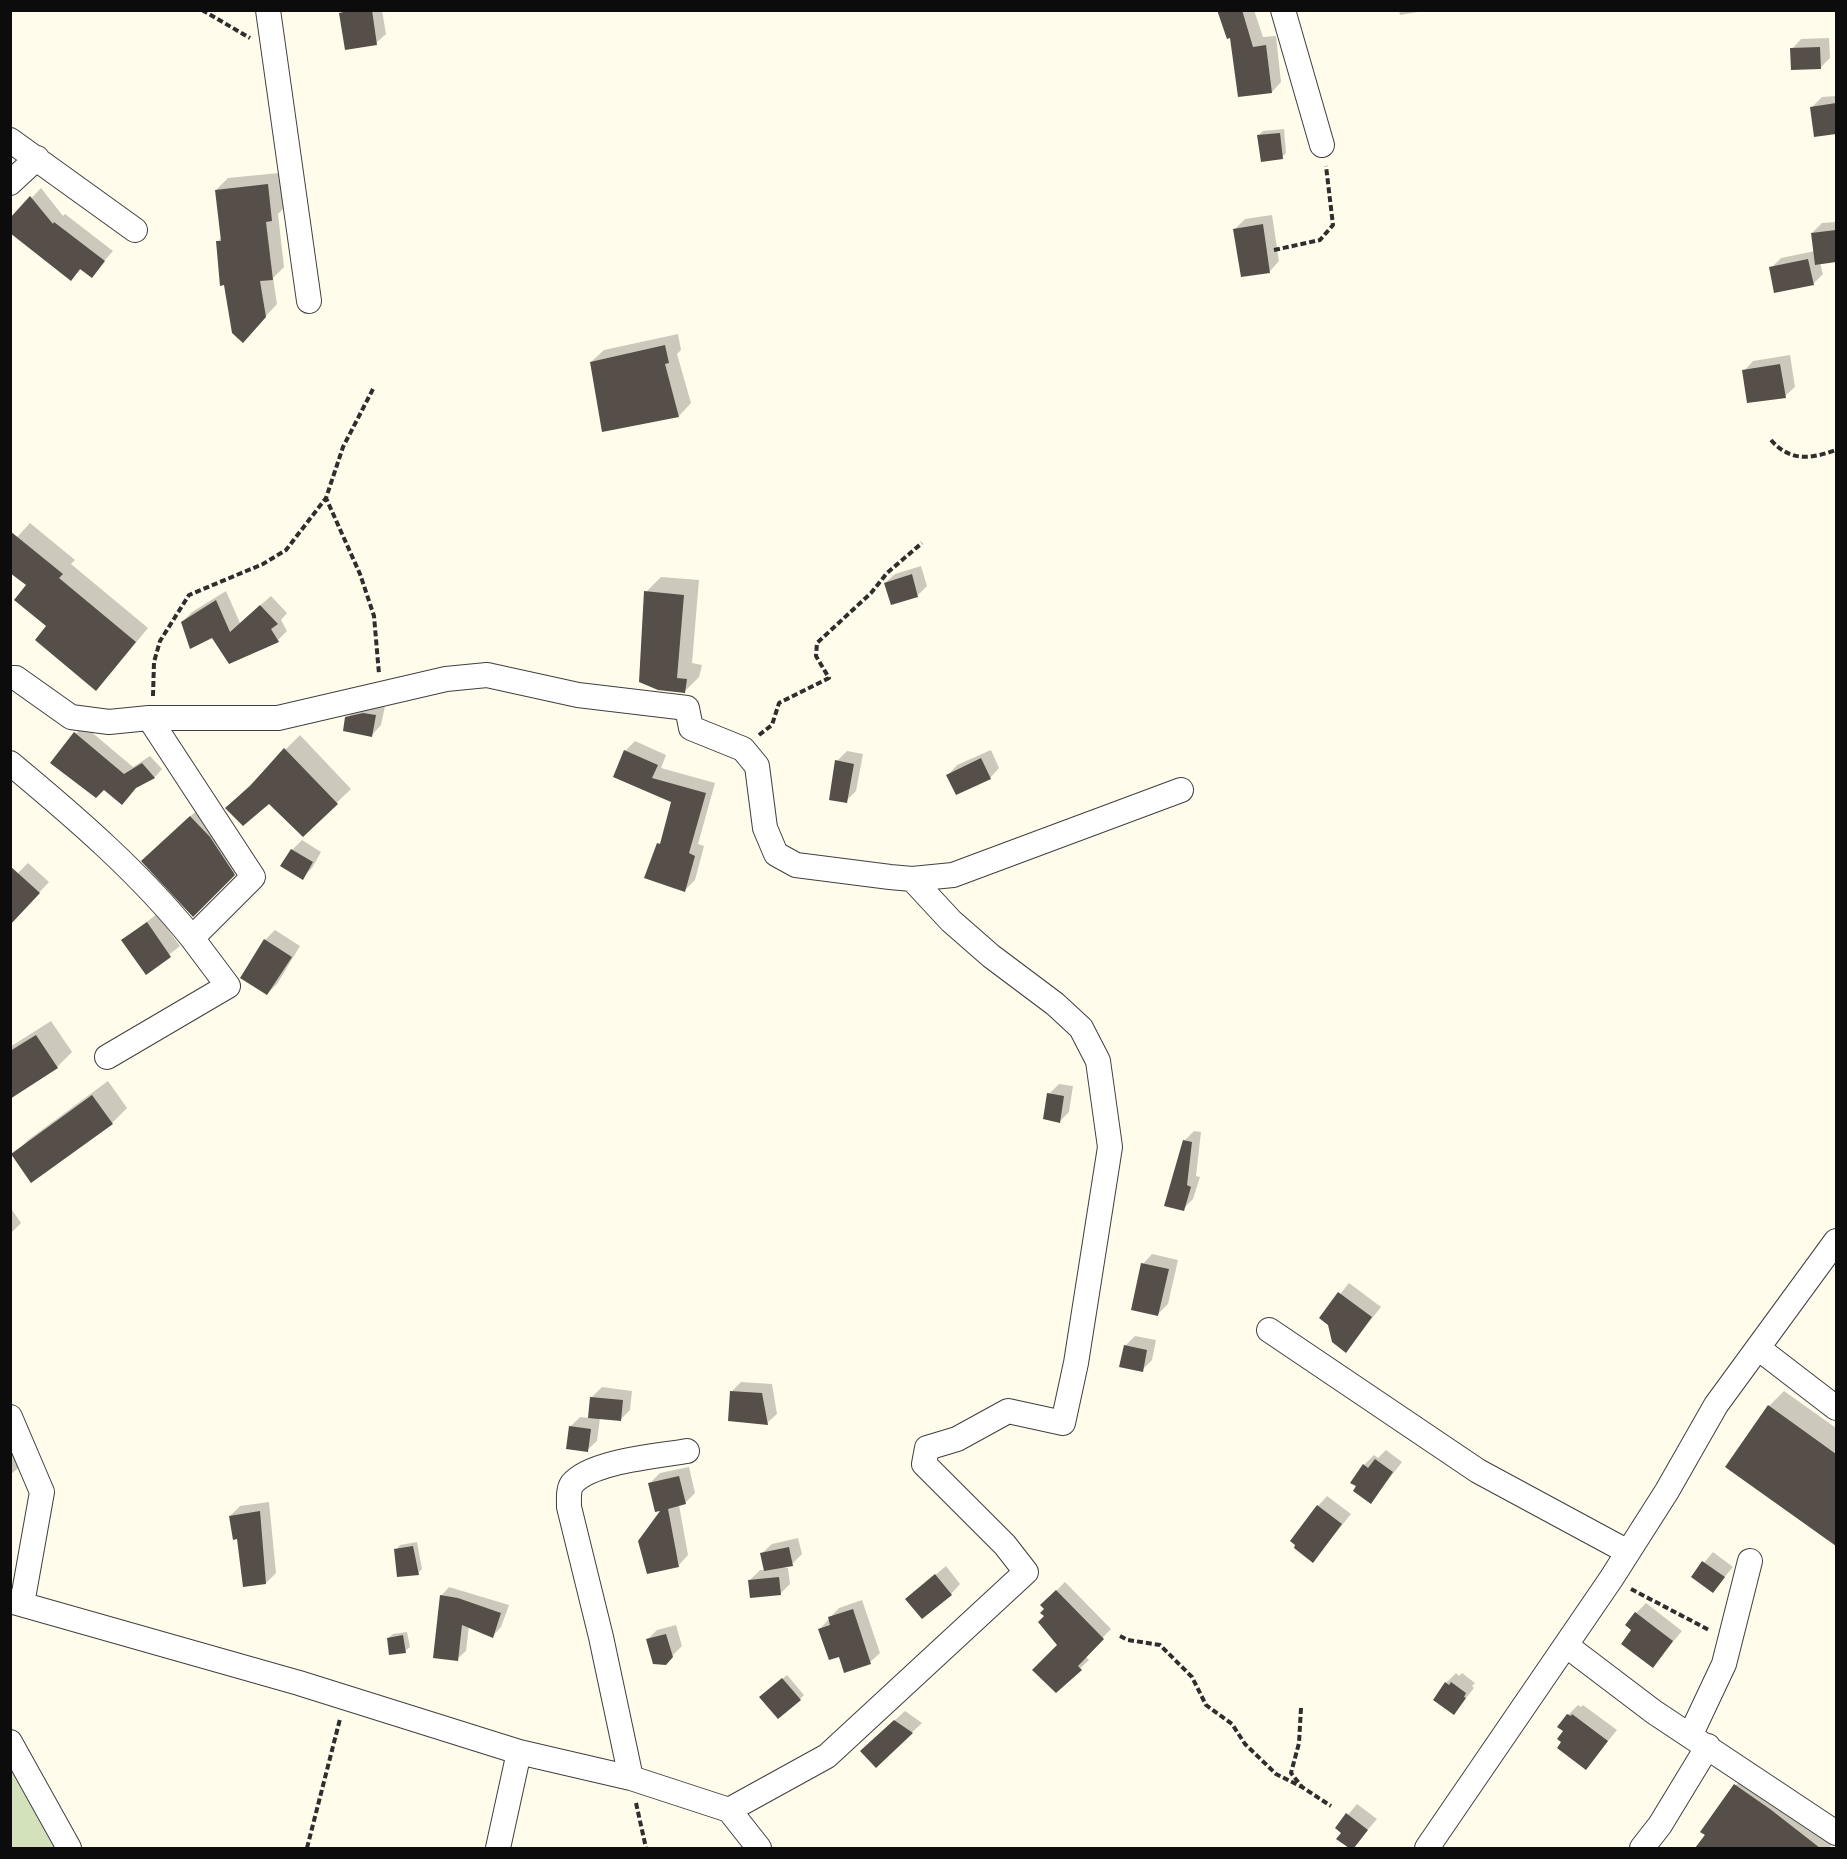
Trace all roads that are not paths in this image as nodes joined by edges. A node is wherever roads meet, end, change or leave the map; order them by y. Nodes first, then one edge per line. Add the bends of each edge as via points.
1 (268, 10) edge
2 (1283, 10) edge
3 (10, 140) edge
4 (1322, 145) road end
5 (37, 158) junction
6 (10, 183) edge
7 (135, 230) dead end
8 (309, 301) dead end
9 (10, 678) edge
10 (149, 718) junction
11 (10, 763) edge
12 (1181, 790) dead end
13 (912, 879) junction
14 (192, 938) junction
15 (107, 1057) dead end
16 (1836, 1240) edge
17 (1269, 1330) dead end
18 (1758, 1348) junction
19 (1836, 1408) edge
20 (10, 1418) edge
21 (687, 1451) dead end
22 (1628, 1552) junction
23 (1750, 1561) dead end
24 (16, 1602) edge
25 (1567, 1646) junction
26 (1699, 1740) junction
27 (10, 1743) edge
28 (519, 1752) junction
29 (631, 1778) junction
30 (729, 1810) junction
31 (1836, 1833) edge
32 (69, 1848) edge
33 (498, 1848) edge
34 (759, 1848) edge
35 (1427, 1848) edge
36 (1642, 1848) edge

1 - 8 street
2 - 4 street
3 - 5 street
5 - 6 street
5 - 7 street
9 - 10 street via 16,678 71,717 109,722
10 - 13 street via 278,718 446,679 487,675 578,694 687,708 691,728 742,748 757,766 765,828 776,854 796,865
10 - 14 street via 253,877
11 - 14 street via 164,903
12 - 13 street via 953,874
13 - 30 street via 951,921 1072,1020 1098,1061 1110,1146 1076,1363 1063,1423 1008,1411 957,1439 927,1448 924,1464 1005,1545 1026,1572 827,1756
14 - 15 street via 228,986
16 - 18 street
17 - 22 street via 1478,1471
18 - 19 street
18 - 22 street via 1716,1405
20 - 24 street via 42,1492
21 - 29 street via 596,1469 572,1485 569,1492 569,1507 602,1637
22 - 25 street
23 - 26 street via 1731,1641
24 - 28 street
25 - 26 street
25 - 35 street
26 - 31 street
26 - 36 street via 1660,1825
27 - 32 street
28 - 29 street
28 - 33 street
29 - 30 street
30 - 34 street

